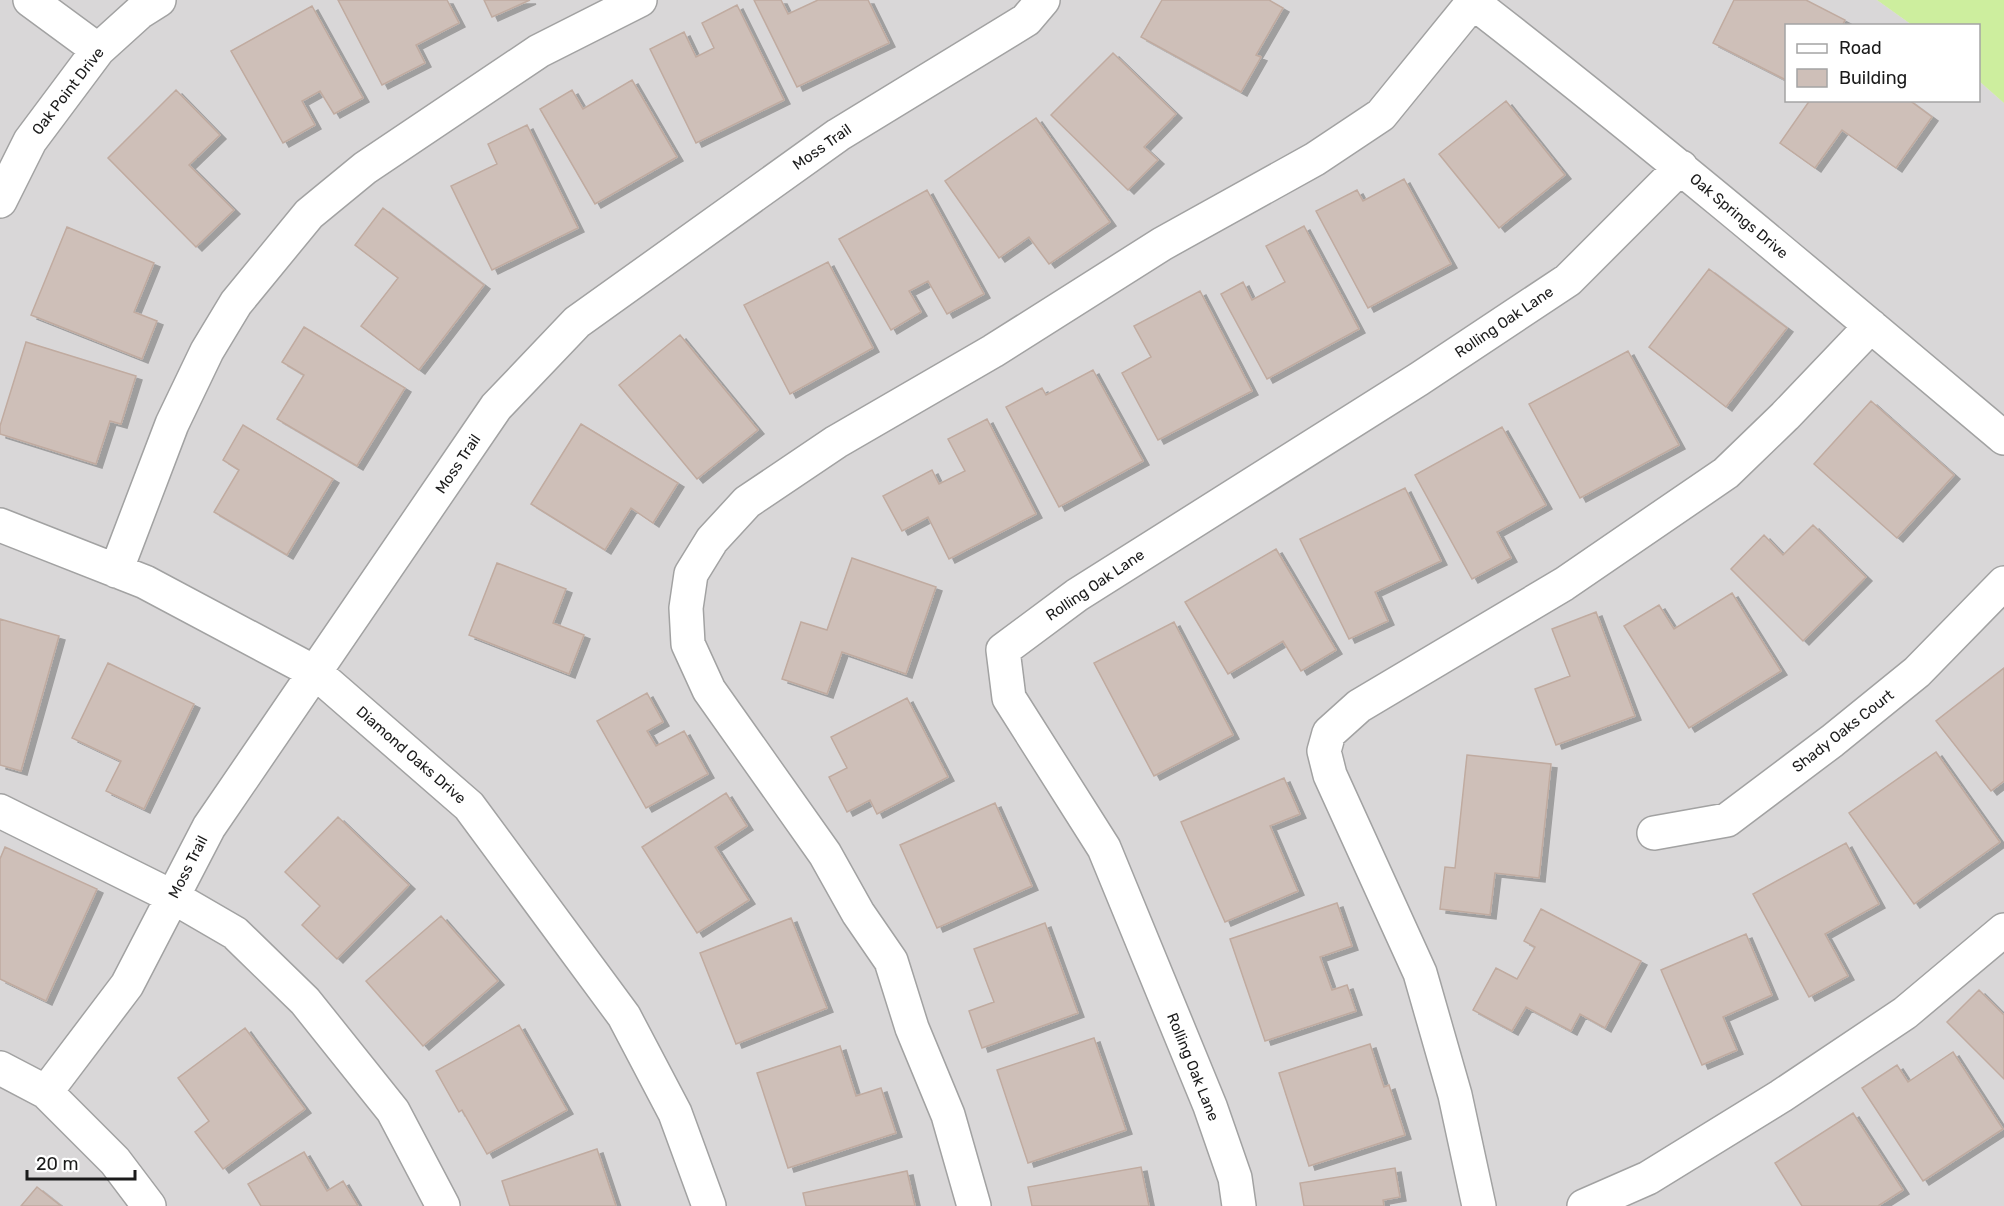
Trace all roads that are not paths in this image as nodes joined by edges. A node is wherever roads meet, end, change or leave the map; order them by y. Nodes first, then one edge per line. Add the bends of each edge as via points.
1 (30, 0) edge
2 (159, 0) edge
3 (640, 0) edge
4 (1042, 0) edge
5 (1471, 1) edge
6 (98, 50) junction
7 (1681, 167) junction
8 (0, 201) edge
9 (1871, 326) junction
10 (2004, 438) edge
11 (0, 525) edge
12 (116, 571) junction
13 (2004, 583) edge
14 (316, 673) junction
15 (0, 811) edge
16 (1654, 833) dead end
17 (173, 897) junction
18 (2004, 930) edge
19 (0, 1068) edge
20 (46, 1092) junction
21 (149, 1206) edge
22 (443, 1206) edge
23 (710, 1206) edge
24 (974, 1206) edge
25 (1239, 1206) edge
26 (1479, 1206) edge
27 (1584, 1206) edge

1 - 6 street
2 - 6 street, Oak Point Drive
3 - 12 street via 539,51 364,168 309,214 236,303 207,351 172,424
4 - 14 street, Moss Trail via 1026,20 838,135 577,322 496,407
5 - 7 street, Oak Springs Drive
5 - 24 street via 1381,115 1315,159 1162,244 993,351 836,442 747,502 712,540 691,574 686,608 688,644 709,690 819,844 891,962 912,1028 948,1115
6 - 8 street, Oak Point Drive via 30,141
7 - 9 street, Oak Springs Drive
7 - 25 street, Rolling Oak Lane via 1568,280 1077,596 1003,650 1009,698 1104,849 1210,1106 1235,1178
9 - 10 street, Oak Springs Drive
9 - 26 street via 1726,474 1564,584 1359,706 1329,733 1324,750 1330,775 1420,973 1455,1095
11 - 12 street, Diamond Oaks Drive
12 - 14 street, Diamond Oaks Drive via 145,582
13 - 16 street, Shady Oaks Court via 1917,672 1727,820
14 - 17 street, Moss Trail via 209,827
14 - 23 street, Diamond Oaks Drive via 469,806 624,1016 675,1113
15 - 17 street
17 - 20 street, Moss Trail via 127,986
17 - 22 street via 235,933 305,1001 393,1111
18 - 27 street via 1905,1013 1791,1090 1648,1178
19 - 20 street
20 - 21 street via 115,1161

